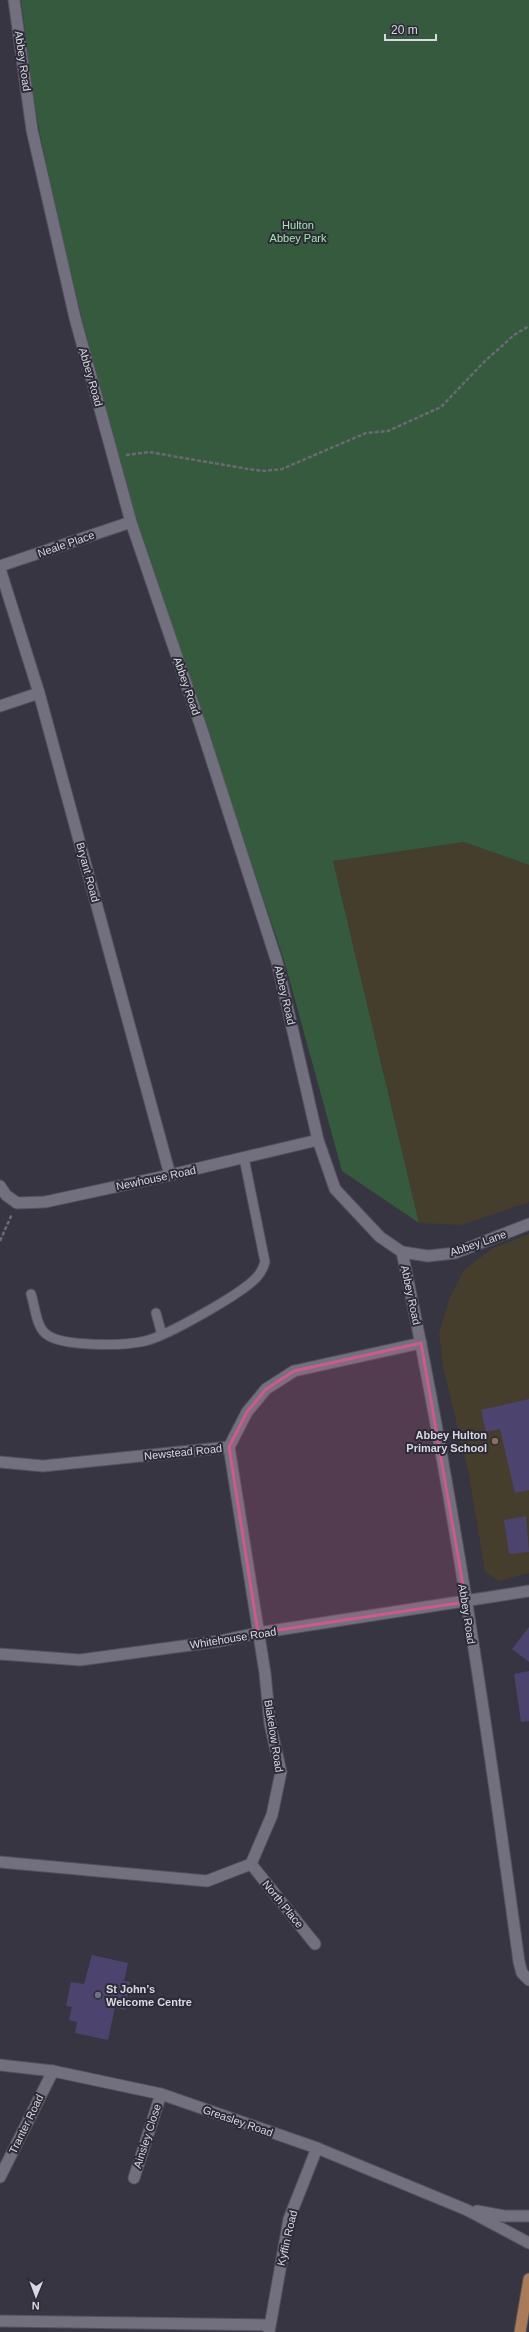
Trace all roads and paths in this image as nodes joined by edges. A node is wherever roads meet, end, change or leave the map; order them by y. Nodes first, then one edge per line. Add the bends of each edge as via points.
1 (14, 0) edge
2 (529, 326) edge
3 (114, 458) junction
4 (131, 522) junction
5 (0, 566) edge
6 (0, 569) edge
7 (39, 693) junction
8 (0, 706) edge
9 (318, 1140) junction
10 (244, 1158) junction
11 (170, 1175) junction
12 (0, 1186) edge
13 (17, 1203) junction
14 (529, 1224) edge
15 (0, 1241) edge
16 (402, 1252) junction
17 (31, 1294) dead end
18 (156, 1313) dead end
19 (162, 1335) junction
20 (421, 1343) junction
21 (229, 1447) junction
22 (0, 1462) edge
23 (529, 1591) edge
24 (466, 1602) junction
25 (258, 1633) junction
26 (0, 1654) edge
27 (0, 1862) edge
28 (251, 1864) junction
29 (315, 1944) dead end
30 (529, 1980) edge
31 (0, 2065) edge
32 (53, 2071) junction
33 (161, 2094) junction
34 (317, 2148) junction
35 (0, 2177) edge
36 (134, 2178) dead end
37 (467, 2210) junction
38 (529, 2216) edge
39 (529, 2243) edge
40 (529, 2278) edge
41 (0, 2321) edge
42 (269, 2329) edge
43 (520, 2332) edge

1 - 3 street, Abbey Road via 32,130 75,318
2 - 3 path via 514,335 484,362 442,407 388,430 366,433 282,469 248,469 149,452
3 - 4 street, Abbey Road
4 - 5 street, Neale Place
4 - 9 street, Abbey Road via 277,962
6 - 7 street, Bryant Road
7 - 8 street
7 - 11 street, Bryant Road
9 - 10 street, Newhouse Road
9 - 16 street, Abbey Road via 336,1189 380,1237
10 - 11 street, Newhouse Road
10 - 19 lane via 264,1253 263,1270 250,1284
11 - 13 street, Newhouse Road via 45,1202
12 - 13 street via 6,1195
13 - 15 path
14 - 16 street, Abbey Lane via 455,1253 428,1256
16 - 20 street, Abbey Road
17 - 19 lane via 40,1326 44,1333 56,1339 92,1344 118,1344 146,1341
18 - 19 lane
20 - 21 street, Newstead Road via 294,1372 266,1389 247,1412
20 - 24 street, Abbey Road
21 - 22 street, Newstead Road via 43,1466
21 - 25 street, Blakelow Road
23 - 24 street, Whitehouse Road
24 - 25 street, Whitehouse Road
24 - 30 street, Abbey Road via 519,1962 522,1973
25 - 26 street, Whitehouse Road via 220,1641 80,1660
25 - 28 street, Blakelow Road via 270,1724 282,1772 272,1815
27 - 28 street via 206,1881
28 - 29 street, North Place
31 - 32 street, Greasley Road
32 - 33 street, Greasley Road
32 - 35 street, Tranter Road
33 - 34 street, Greasley Road
33 - 36 street, Ainsley Close
34 - 37 street, Greasley Road
34 - 42 street, Kyffin Road via 289,2219
37 - 38 street, Greasley Road via 504,2216
37 - 39 street, Greasley Road
40 - 43 main road
41 - 42 street

